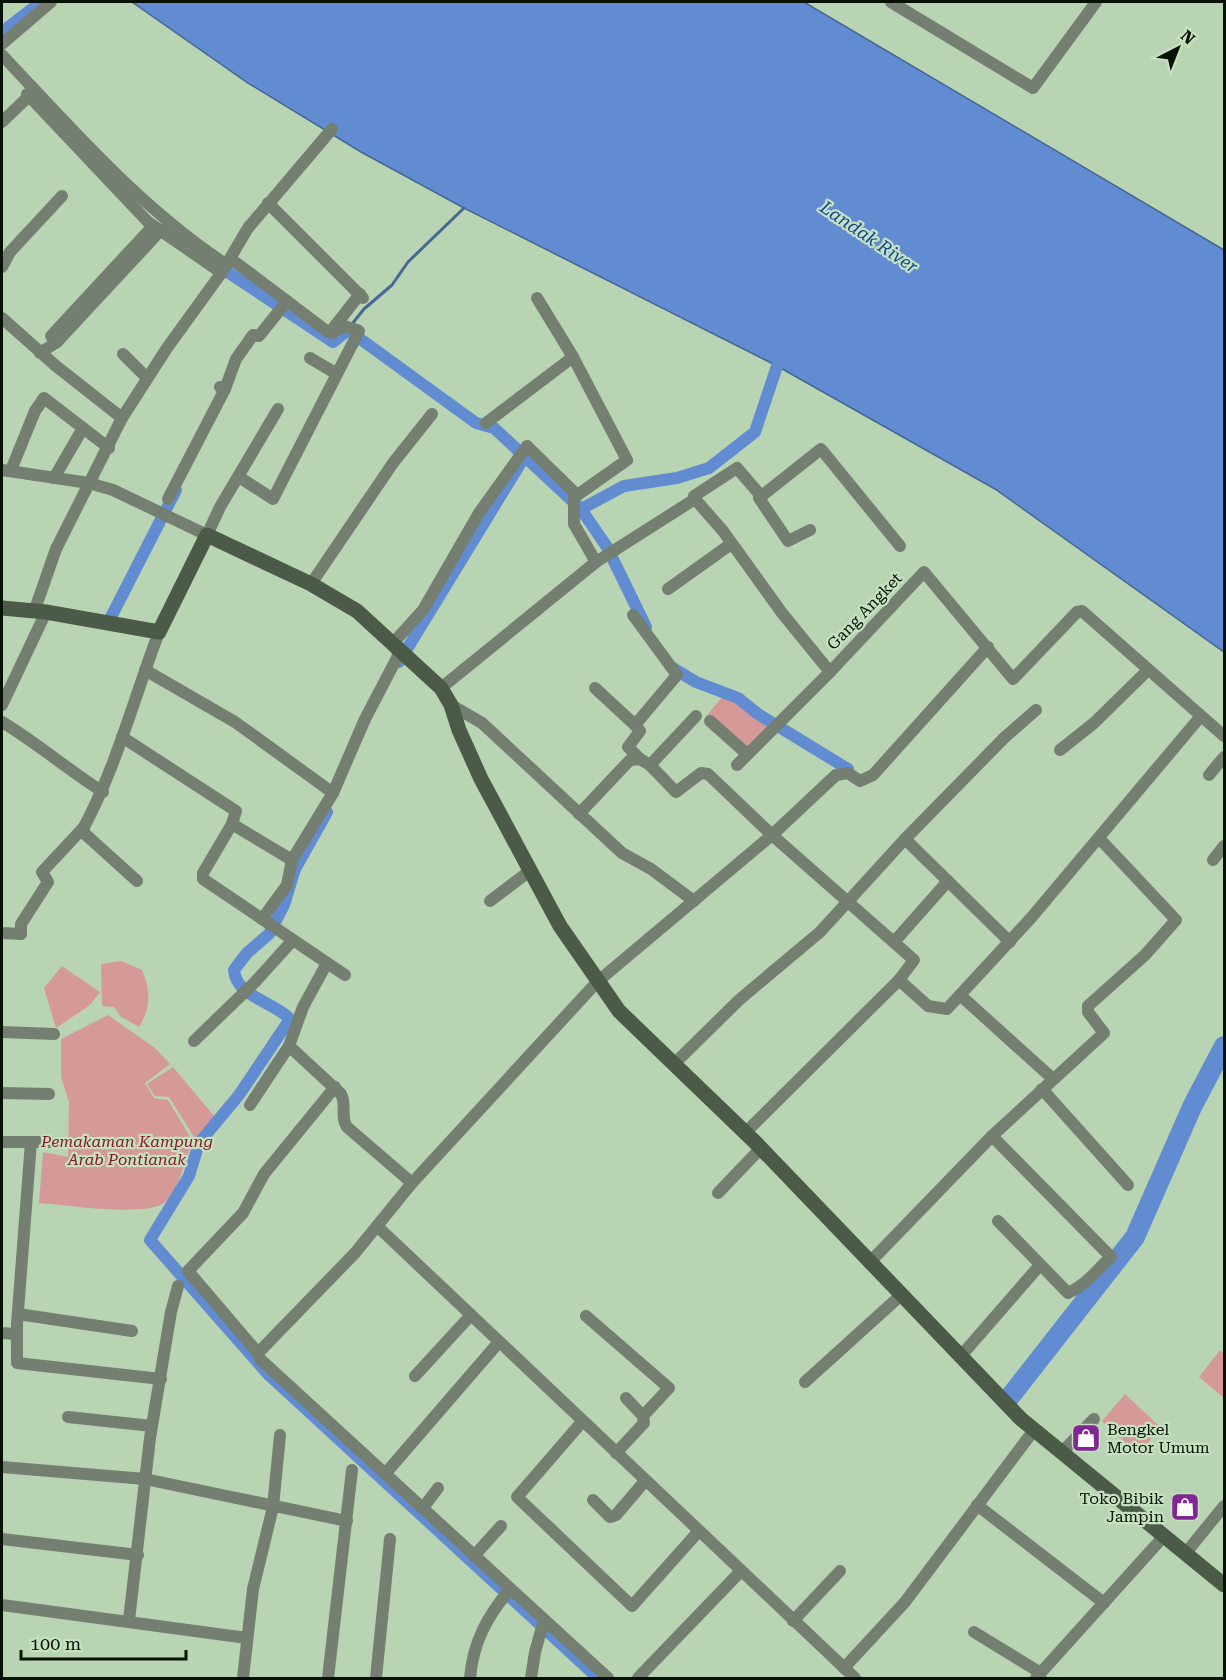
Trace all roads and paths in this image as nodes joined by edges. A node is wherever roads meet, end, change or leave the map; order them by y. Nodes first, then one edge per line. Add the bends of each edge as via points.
1 (51, 2) edge
2 (891, 2) edge
3 (1096, 2) edge
4 (2, 44) edge
5 (2, 55) edge
6 (2, 67) edge
7 (29, 96) junction
8 (2, 122) edge
9 (62, 125) junction
10 (332, 129) dead end
11 (109, 173) junction
12 (63, 196) dead end
13 (268, 203) junction
14 (158, 229) junction
15 (201, 253) junction
16 (2, 267) edge
17 (226, 267) junction
18 (537, 298) dead end
19 (287, 301) junction
20 (2, 318) edge
21 (327, 336) junction
22 (40, 353) junction
23 (123, 354) dead end
24 (573, 357) junction
25 (310, 358) dead end
26 (337, 374) junction
27 (147, 378) junction
28 (278, 409) dead end
29 (432, 414) dead end
30 (122, 418) junction
31 (486, 423) dead end
32 (83, 428) junction
33 (109, 448) junction
34 (6, 470) edge
35 (239, 477) junction
36 (54, 478) junction
37 (89, 483) junction
38 (761, 496) junction
39 (168, 499) dead end
40 (695, 499) junction
41 (575, 502) junction
42 (810, 530) dead end
43 (207, 535) junction
44 (731, 544) junction
45 (900, 546) dead end
46 (600, 560) junction
47 (311, 584) junction
48 (668, 589) dead end
49 (2, 608) edge
50 (40, 612) junction
51 (633, 615) dead end
52 (159, 632) junction
53 (988, 647) junction
54 (401, 649) junction
55 (145, 670) junction
56 (1148, 670) junction
57 (830, 672) junction
58 (441, 688) junction
59 (595, 688) dead end
60 (2, 705) edge
61 (452, 705) junction
62 (1036, 710) dead end
63 (696, 716) dead end
64 (1201, 716) junction
65 (710, 721) dead end
66 (2, 722) edge
67 (635, 725) junction
68 (1224, 736) edge
69 (122, 737) junction
70 (1060, 750) dead end
71 (747, 754) junction
72 (1224, 757) edge
73 (645, 762) junction
74 (737, 765) dead end
75 (1209, 775) dead end
76 (103, 792) junction
77 (333, 794) junction
78 (579, 814) junction
79 (232, 824) junction
80 (84, 827) junction
81 (772, 835) junction
82 (1099, 838) junction
83 (905, 839) junction
84 (1224, 846) edge
85 (292, 860) junction
86 (1213, 860) dead end
87 (531, 870) junction
88 (137, 881) dead end
89 (948, 881) junction
90 (490, 901) dead end
91 (694, 901) junction
92 (847, 902) junction
93 (265, 922) junction
94 (2, 933) edge
95 (293, 940) junction
96 (894, 942) junction
97 (1010, 942) junction
98 (327, 963) junction
99 (345, 975) dead end
100 (899, 980) junction
101 (597, 982) junction
102 (960, 995) junction
103 (2, 1032) edge
104 (54, 1034) dead end
105 (194, 1041) dead end
106 (290, 1046) junction
107 (675, 1063) junction
108 (1052, 1078) junction
109 (335, 1087) junction
110 (1042, 1089) junction
111 (2, 1094) edge
112 (49, 1094) dead end
113 (250, 1105) dead end
114 (746, 1132) junction
115 (992, 1136) junction
116 (2, 1142) edge
117 (31, 1142) junction
118 (50, 1142) dead end
119 (761, 1148) junction
120 (412, 1183) junction
121 (1128, 1185) dead end
122 (718, 1193) dead end
123 (998, 1221) dead end
124 (377, 1226) junction
125 (869, 1263) junction
126 (1040, 1265) junction
127 (178, 1286) dead end
128 (900, 1296) junction
129 (18, 1314) junction
130 (471, 1315) junction
131 (586, 1317) dead end
132 (132, 1331) dead end
133 (2, 1332) edge
134 (16, 1334) junction
135 (499, 1342) junction
136 (258, 1353) junction
137 (960, 1358) junction
138 (415, 1376) dead end
139 (161, 1379) junction
140 (805, 1382) dead end
141 (626, 1398) dead end
142 (643, 1416) junction
143 (68, 1418) dead end
144 (1094, 1419) dead end
145 (582, 1422) junction
146 (152, 1426) junction
147 (1035, 1430) junction
148 (280, 1435) dead end
149 (1062, 1452) junction
150 (616, 1453) junction
151 (2, 1467) edge
152 (352, 1470) dead end
153 (385, 1474) junction
154 (145, 1479) junction
155 (645, 1481) junction
156 (438, 1488) dead end
157 (593, 1500) dead end
158 (977, 1505) junction
159 (1224, 1506) edge
160 (273, 1507) junction
161 (423, 1508) junction
162 (347, 1521) junction
163 (501, 1526) dead end
164 (698, 1532) junction
165 (1164, 1536) junction
166 (2, 1539) edge
167 (390, 1539) dead end
168 (1185, 1554) junction
169 (138, 1555) junction
170 (474, 1556) junction
171 (741, 1571) junction
172 (840, 1571) dead end
173 (1224, 1585) edge
174 (508, 1592) junction
175 (1104, 1603) junction
176 (2, 1605) edge
177 (129, 1620) junction
178 (544, 1620) junction
179 (793, 1621) junction
180 (974, 1632) dead end
181 (247, 1638) junction
182 (844, 1668) junction
183 (1039, 1676) edge
184 (243, 1678) edge
185 (328, 1678) edge
186 (376, 1678) edge
187 (470, 1678) edge
188 (531, 1678) edge
189 (608, 1678) edge
190 (638, 1678) edge
191 (855, 1678) edge

1 - 4 street
2 - 3 street via 1033,88
5 - 9 street
6 - 7 street
7 - 8 street
7 - 9 street
9 - 11 street
10 - 13 street
11 - 14 street
11 - 15 street
12 - 16 street via 10,252
13 - 17 street via 248,228
13 - 21 street via 361,296
14 - 15 street
14 - 22 street via 57,342
15 - 17 street
17 - 19 street
17 - 27 street
18 - 24 street
19 - 21 street
19 - 39 street via 259,336 253,335 236,359
20 - 22 street
21 - 26 street via 344,326 358,330
22 - 30 street
23 - 27 street
24 - 31 street
24 - 41 street via 627,460
25 - 26 street
26 - 35 street via 273,499
27 - 30 street
28 - 35 street
29 - 47 street via 393,463
30 - 33 street
32 - 33 street
32 - 34 street via 43,398
32 - 36 street
33 - 37 street
34 - 36 street
35 - 43 street
36 - 37 street
37 - 43 street via 113,490
37 - 50 street via 56,549
38 - 40 street via 737,468 694,496
38 - 42 street via 759,501 788,542
38 - 45 street via 821,449
40 - 44 street, Gang Angket
40 - 46 street
41 - 46 street via 574,524
41 - 54 street via 567,484 530,447 521,451 479,513
43 - 47 street
43 - 52 street
44 - 48 street
44 - 57 street, Gang Angket
46 - 58 street
47 - 54 street via 357,611
49 - 50 street
50 - 52 street
50 - 60 street
51 - 67 street via 677,675
52 - 55 street
53 - 56 street, Gang Angket via 1013,679 1082,611
53 - 57 street, Gang Angket via 924,572
53 - 81 street via 873,775 860,781 848,773 836,775
54 - 58 street
54 - 77 street
55 - 69 street
55 - 77 street via 235,722
56 - 64 street, Gang Angket
56 - 70 street
57 - 71 street
58 - 61 street
59 - 67 street
61 - 78 street via 491,731
61 - 87 street via 481,779
62 - 83 street
63 - 73 street
64 - 68 street, Gang Angket
64 - 82 street
65 - 71 street
66 - 76 street
67 - 73 street via 640,731 628,747
69 - 76 street
69 - 79 street via 235,810
71 - 74 street
72 - 75 street
73 - 78 street via 634,758 627,762
73 - 81 street via 676,792 701,773 708,774
76 - 80 street
77 - 85 street
78 - 91 street via 622,853
79 - 85 street
79 - 93 street via 202,877
80 - 88 street via 84,833
80 - 94 street via 42,872 48,882 21,924 21,934
81 - 91 street
81 - 92 street
82 - 97 street
82 - 108 street via 1176,920 1145,955 1088,1006 1088,1012 1104,1033
83 - 89 street
83 - 92 street
84 - 86 street
85 - 93 street via 287,885
87 - 90 street
87 - 101 street via 560,926
89 - 96 street
89 - 97 street
91 - 101 street
92 - 96 street
92 - 107 street via 820,932 739,1000
93 - 95 street
95 - 98 street
95 - 105 street
96 - 100 street via 914,960
97 - 102 street
98 - 99 street
98 - 106 street via 303,1007
100 - 102 street via 937,1010 946,1009
100 - 114 street
101 - 107 street via 619,1011
101 - 120 street
102 - 108 street
103 - 104 street
106 - 109 street
106 - 113 street
107 - 114 street
108 - 110 street
109 - 120 street via 345,1104 345,1124
109 - 136 street via 264,1174 243,1213 188,1271
110 - 115 street
110 - 121 street
111 - 112 street
114 - 119 street
115 - 125 street
115 - 126 street via 1111,1257 1085,1285 1068,1293
116 - 117 street
117 - 118 street
117 - 129 street
119 - 122 street
119 - 125 street
120 - 124 street
123 - 126 street
124 - 130 street
124 - 136 street
125 - 128 street
126 - 137 street
127 - 139 street
128 - 137 street
128 - 140 street
129 - 132 street
129 - 134 street
130 - 135 street
130 - 138 street
131 - 142 street via 669,1388
133 - 134 street
134 - 139 street via 16,1361 20,1366
135 - 145 street
135 - 153 street
136 - 153 street
137 - 147 street
139 - 146 street
141 - 142 street
142 - 150 street via 644,1423
143 - 146 street
144 - 149 street
145 - 150 street
145 - 164 street via 517,1497 632,1606
146 - 154 street
147 - 149 street
147 - 158 street
148 - 160 street
149 - 165 street
150 - 155 street
151 - 154 street
152 - 162 street
153 - 161 street
154 - 160 street
154 - 169 street
155 - 157 street via 616,1515 610,1516
155 - 164 street
156 - 161 street
158 - 175 street
158 - 182 street via 905,1602
159 - 168 street
160 - 162 street
160 - 181 street via 253,1589
161 - 170 street
162 - 185 street
163 - 170 street
164 - 171 street
165 - 168 street
165 - 175 street
166 - 169 street
167 - 186 street
168 - 173 street
169 - 177 street
170 - 174 street
171 - 179 street
171 - 190 street
172 - 179 street
174 - 178 street
174 - 187 street via 477,1639
175 - 183 street
176 - 177 street
177 - 181 street
178 - 188 street
178 - 189 street
179 - 182 street
180 - 183 street
181 - 184 street
182 - 191 street

